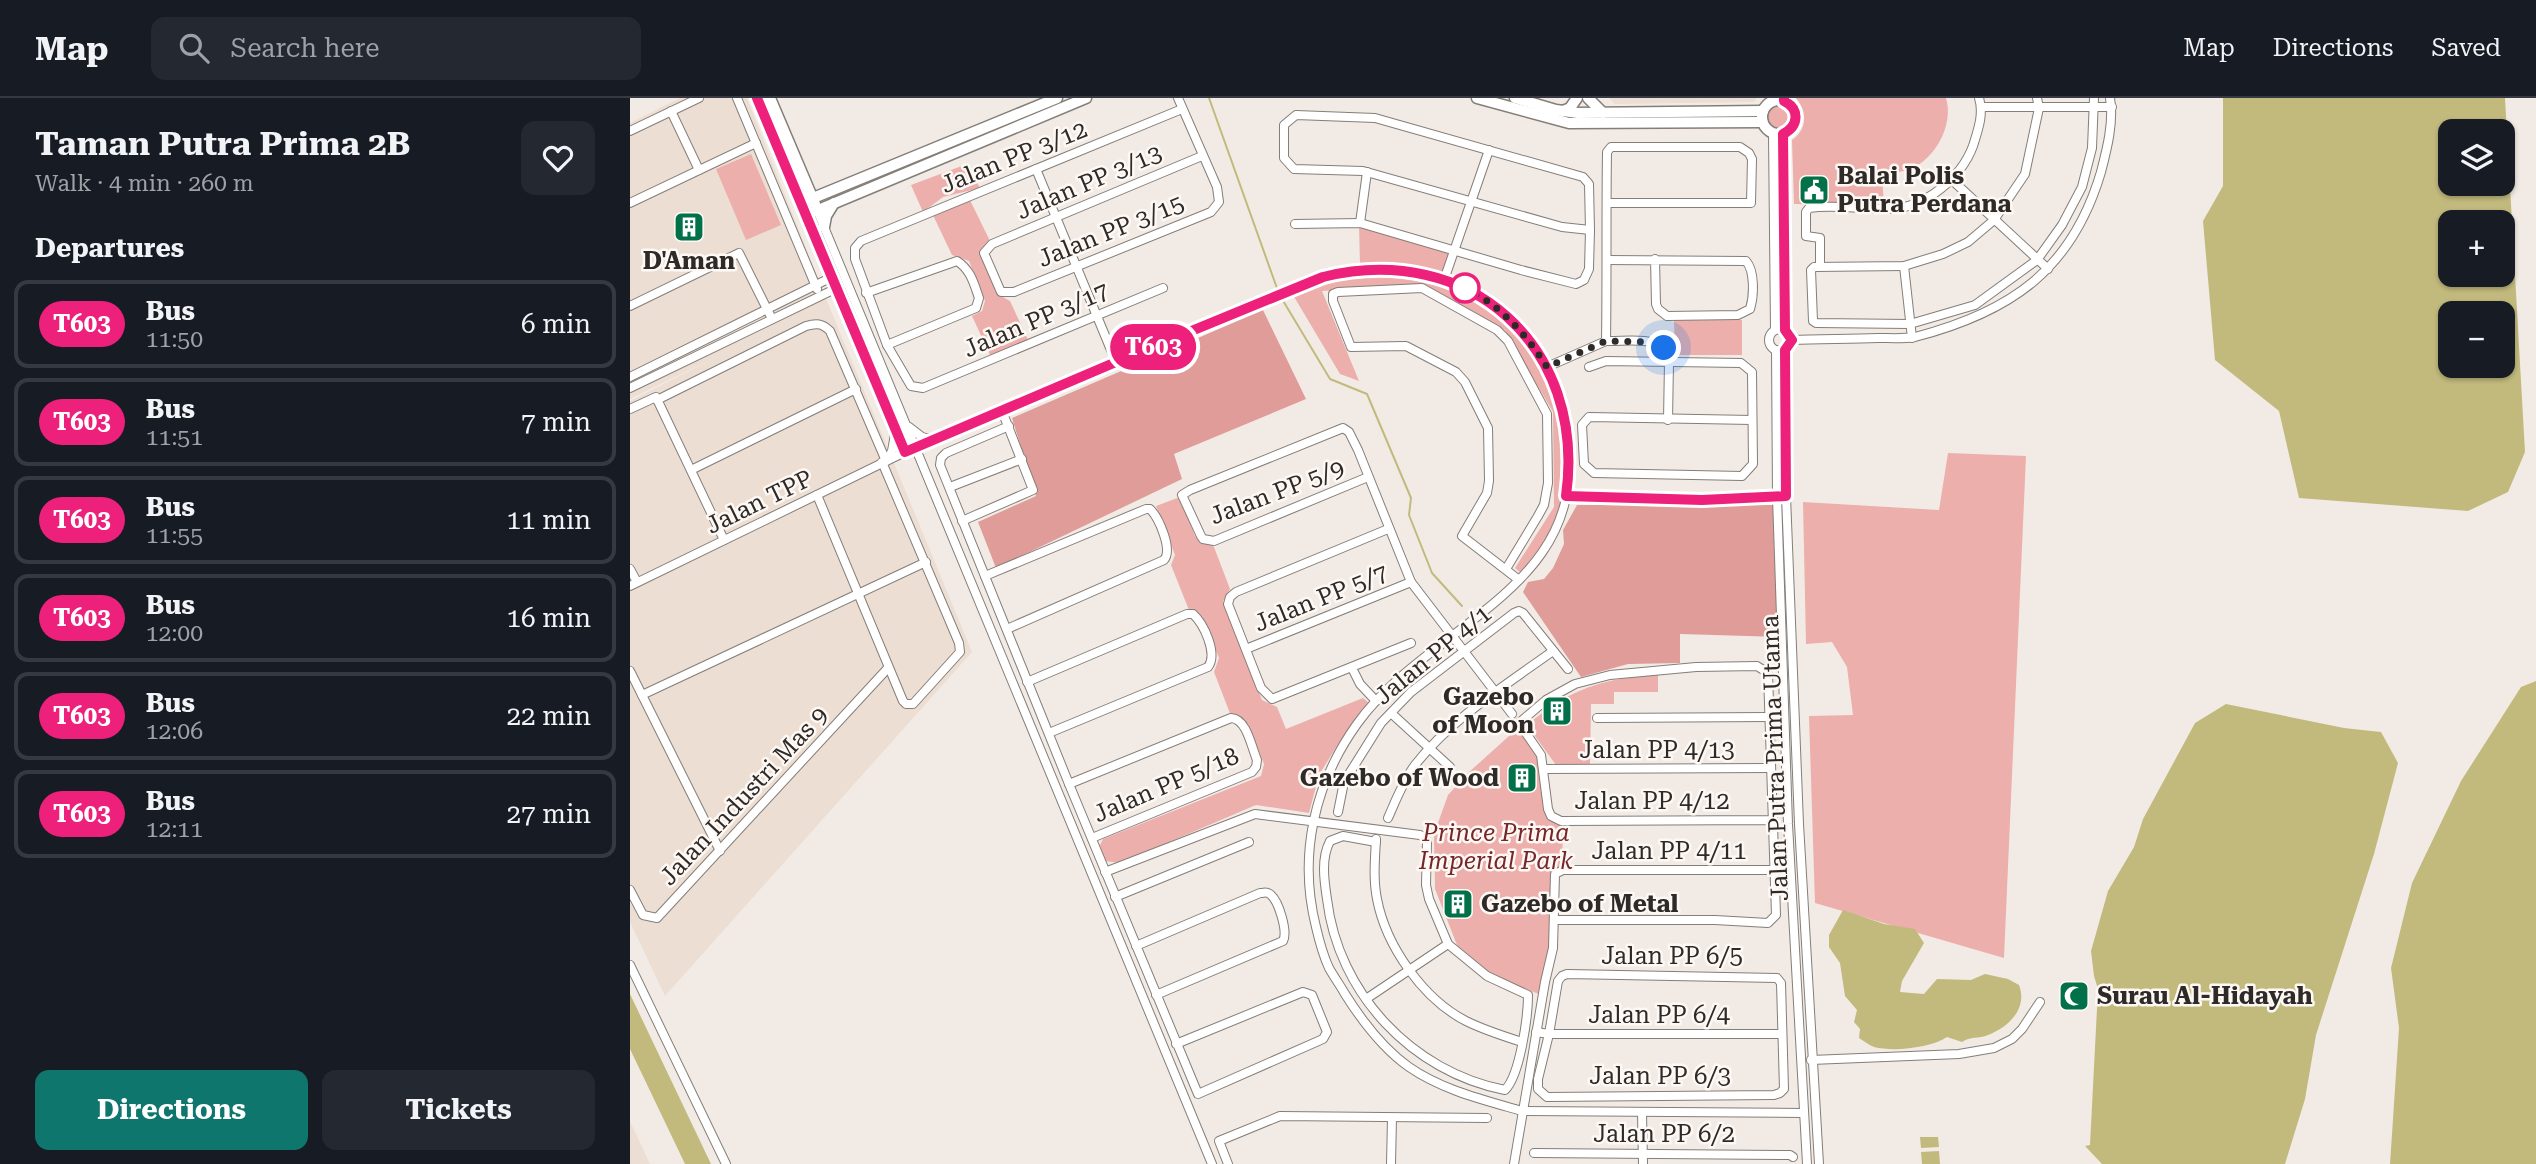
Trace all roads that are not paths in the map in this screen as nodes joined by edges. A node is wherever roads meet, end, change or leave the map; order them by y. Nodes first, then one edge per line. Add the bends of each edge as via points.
1 (699, 98) edge
2 (737, 98) edge
3 (758, 98) edge
4 (770, 98) edge
5 (1057, 98) edge
6 (1086, 98) edge
7 (1178, 98) edge
8 (1477, 98) edge
9 (1515, 98) edge
10 (1577, 98) edge
11 (1588, 98) edge
12 (2037, 98) edge
13 (1780, 99) edge
14 (1980, 102) edge
15 (2095, 103) edge
16 (2111, 103) edge
17 (2039, 108) junction
18 (1181, 109) junction
19 (671, 111) junction
20 (1563, 111) junction
21 (1603, 113) junction
22 (1762, 116) junction
23 (1583, 118) junction
24 (630, 131) edge
25 (1778, 134) junction
26 (756, 143) junction
27 (1489, 150) junction
28 (1202, 156) junction
29 (1036, 169) junction
30 (699, 170) junction
31 (1367, 172) junction
32 (1952, 180) junction
33 (805, 181) junction
34 (830, 191) junction
35 (812, 198) junction
36 (1471, 201) junction
37 (630, 203) edge
38 (801, 203) junction
39 (834, 203) junction
40 (1606, 203) junction
41 (817, 210) junction
42 (806, 215) junction
43 (1056, 217) junction
44 (1994, 220) junction
45 (1360, 223) junction
46 (1295, 224) dead end
47 (824, 227) junction
48 (1590, 230) junction
49 (1454, 250) junction
50 (1607, 260) junction
51 (1655, 260) junction
52 (2037, 260) junction
53 (1076, 266) junction
54 (1904, 266) junction
55 (1820, 267) junction
56 (2048, 269) junction
57 (832, 277) junction
58 (1444, 280) junction
59 (816, 285) junction
60 (836, 288) junction
61 (1163, 288) dead end
62 (1014, 292) joint
63 (866, 293) junction
64 (820, 295) junction
65 (630, 306) edge
66 (766, 308) junction
67 (1097, 316) junction
68 (772, 319) junction
69 (1910, 324) junction
70 (1775, 330) junction
71 (1785, 330) junction
72 (1912, 338) junction
73 (1792, 340) junction
74 (1606, 341) junction
75 (887, 345) junction
76 (1781, 350) junction
77 (1116, 362) junction
78 (1669, 362) junction
79 (1547, 367) junction
80 (1589, 367) dead end
81 (630, 377) edge
82 (630, 388) edge
83 (856, 389) junction
84 (657, 400) junction
85 (630, 409) edge
86 (1002, 411) junction
87 (1668, 420) junction
88 (1752, 420) junction
89 (907, 426) junction
90 (1009, 426) junction
91 (895, 430) junction
92 (934, 440) junction
93 (916, 447) junction
94 (905, 452) junction
95 (1022, 459) junction
96 (884, 462) junction
97 (924, 467) junction
98 (691, 470) junction
99 (1368, 477) junction
100 (950, 487) junction
101 (817, 495) junction
102 (1566, 496) junction
103 (1782, 497) junction
104 (962, 521) junction
105 (1388, 529) junction
106 (724, 540) junction
107 (926, 562) junction
108 (630, 569) edge
109 (1506, 569) junction
110 (985, 576) junction
111 (1519, 580) junction
112 (1411, 582) junction
113 (633, 584) edge
114 (857, 593) junction
115 (1007, 629) junction
116 (1453, 637) junction
117 (1411, 643) dead end
118 (1246, 649) junction
119 (1553, 652) junction
120 (1465, 653) junction
121 (888, 668) junction
122 (1352, 668) junction
123 (1568, 669) dead end
124 (630, 671) edge
125 (1027, 682) junction
126 (1495, 692) junction
127 (642, 695) junction
128 (1376, 701) junction
129 (1391, 713) junction
130 (1512, 714) dead end
131 (1770, 717) junction
132 (1597, 718) dead end
133 (1049, 733) junction
134 (1431, 748) junction
135 (1450, 767) dead end
136 (1771, 768) junction
137 (1544, 769) junction
138 (1069, 784) junction
139 (1338, 812) dead end
140 (1388, 818) dead end
141 (1314, 820) junction
142 (1772, 820) junction
143 (1788, 820) junction
144 (1798, 820) junction
145 (1377, 829) junction
146 (1091, 838) junction
147 (1249, 842) dead end
148 (1376, 842) junction
149 (720, 850) junction
150 (1774, 870) junction
151 (1105, 872) junction
152 (630, 890) edge
153 (1115, 897) junction
154 (1555, 920) junction
155 (1448, 944) junction
156 (1136, 946) junction
157 (630, 965) edge
158 (1409, 970) junction
159 (1156, 995) junction
160 (1366, 999) junction
161 (2040, 1002) dead end
162 (1536, 1032) junction
163 (1549, 1034) junction
164 (1782, 1034) junction
165 (1522, 1042) junction
166 (1176, 1044) junction
167 (1811, 1060) junction
168 (1522, 1111) junction
169 (1642, 1112) junction
170 (1803, 1113) junction
171 (1392, 1118) junction
172 (1487, 1118) dead end
173 (1643, 1152) junction
174 (1534, 1153) dead end
175 (1793, 1157) dead end
176 (726, 1164) edge
177 (1212, 1164) edge
178 (1228, 1164) edge
179 (1391, 1164) edge
180 (1514, 1164) edge
181 (1643, 1164) edge
182 (1807, 1164) edge
183 (1819, 1164) edge

1 - 19 street
2 - 26 street
3 - 38 main road
4 - 33 main road
5 - 34 main road
6 - 39 main road
7 - 18 street
8 - 23 main road via 1554,120
9 - 20 main road
10 - 20 main road
10 - 23 street
11 - 21 main road
11 - 23 street
12 - 17 street
13 - 22 main road via 1767,104
13 - 25 main road via 1795,110 1796,117 1795,125
14 - 17 street
14 - 32 street via 1979,127 1970,154
15 - 16 street
15 - 17 street
15 - 52 street via 2092,148 2082,187
16 - 56 street via 2106,153 2093,197 2076,231
17 - 44 street via 2025,174
18 - 28 street
18 - 29 street, Jalan PP 3/12
19 - 24 street
19 - 30 street
20 - 23 main road
21 - 22 main road
21 - 23 main road
22 - 23 main road
22 - 25 main road
25 - 70 street
25 - 71 street
26 - 30 street
26 - 59 street
27 - 31 street via 1375,118 1296,115 1284,125 1284,158 1294,169
27 - 36 street
27 - 48 street via 1587,180
28 - 43 street, Jalan PP 3/13
28 - 53 street, Jalan PP 3/15 via 1220,202 1211,212
29 - 43 street
29 - 63 street, Jalan PP 3/12 via 861,241 855,259
30 - 37 street
31 - 36 street
31 - 45 street
32 - 44 street
32 - 55 street via 1923,199 1894,209 1809,208 1807,237 1820,238
33 - 34 main road
33 - 35 main road
34 - 35 main road
35 - 38 main road
35 - 41 main road
36 - 48 street via 1562,227
36 - 49 street
38 - 42 main road
39 - 41 main road
39 - 47 main road
40 - 40 street via 1607,152 1611,147 1740,147 1752,159 1751,203
40 - 50 street
41 - 42 main road
41 - 47 street
42 - 57 street
43 - 53 street
43 - 62 street, Jalan PP 3/13 via 992,244 984,253 1001,292
44 - 52 street
44 - 54 street via 1968,242
45 - 46 street
45 - 49 street
47 - 89 street
48 - 49 street via 1588,269 1584,280 1576,284
49 - 58 street
50 - 51 street
50 - 74 street
51 - 51 street via 1656,304 1667,316 1738,315 1750,309 1751,267 1746,261
52 - 56 street
52 - 69 street via 1975,305
53 - 62 street, Jalan PP 3/15
53 - 67 street
54 - 55 street
54 - 69 street
55 - 69 street via 1811,270 1815,323
56 - 72 street via 1985,314
57 - 59 street
57 - 60 street
58 - 77 street, Jalan TPP via 1395,269 1353,270 1323,277
58 - 79 street, Jalan TPP via 1482,296 1512,322
59 - 64 street
59 - 66 street
60 - 64 street
60 - 91 street
61 - 67 street, Jalan PP 3/17
63 - 75 street
63 - 75 street via 957,261 967,267 979,299 976,307
64 - 68 street
65 - 66 street via 738,253
66 - 68 street
66 - 81 street
67 - 75 street, Jalan PP 3/17 via 923,388 911,386
67 - 77 street
68 - 82 street
69 - 72 street
70 - 71 street
70 - 76 street via 1769,342
71 - 73 street
72 - 73 street
73 - 76 street
74 - 78 street via 1655,342 1664,348
74 - 79 street
76 - 103 street, Jalan Putra Prima Utama
77 - 86 street, Jalan TPP
78 - 80 street via 1606,361
78 - 87 street
78 - 88 street via 1741,363 1752,372
79 - 102 street, Jalan TPP via 1562,407 1568,441
83 - 84 street via 830,331 815,323
83 - 96 street
83 - 98 street
84 - 85 street
84 - 98 street
86 - 90 street
86 - 92 street, Jalan TPP
87 - 88 street
87 - 88 street via 1589,417 1582,425 1584,464 1594,473 1742,476 1753,464
89 - 92 street
89 - 93 street
90 - 95 street
90 - 100 street via 946,453 940,465
91 - 94 street
91 - 96 street via 892,451
92 - 93 street, Jalan TPP
92 - 97 street
93 - 94 street, Jalan TPP
93 - 97 street
94 - 96 street, Jalan TPP
95 - 100 street
95 - 104 street via 1033,490
96 - 101 street, Jalan TPP
96 - 107 street
97 - 177 street
98 - 106 street
99 - 99 street, Jalan PP 5/9 via 1214,541 1203,539 1182,495 1343,428 1349,432
99 - 105 street
100 - 104 street
101 - 106 street, Jalan TPP
101 - 114 street
102 - 103 street
102 - 111 street, Jalan TPP via 1546,549
103 - 143 street, Jalan Putra Prima Utama
103 - 144 street, Jalan Putra Prima Utama
104 - 110 street
105 - 112 street
105 - 118 street via 1232,594 1228,604
106 - 113 street, Jalan TPP
107 - 114 street
107 - 121 street via 960,652 913,704 906,704
108 - 113 street
109 - 109 street via 1544,505 1548,483 1547,414 1508,341 1497,330 1422,288 1334,294 1351,347 1406,346 1456,372 1465,382 1488,428 1489,488 1462,536
109 - 111 street
110 - 115 street
110 - 115 street via 1146,509 1154,513 1169,548 1164,560
111 - 116 street, Jalan TPP
112 - 116 street
112 - 118 street, Jalan PP 5/7
114 - 121 street
114 - 127 street
115 - 125 street
116 - 120 street
116 - 128 street, Jalan TPP
117 - 122 street
118 - 122 street via 1261,688 1277,698
119 - 120 street, Jalan PP 4/1 via 1519,611
119 - 123 street
119 - 126 street
120 - 126 street
120 - 129 street, Jalan PP 4/1 via 1411,692
121 - 149 street, Jalan Industri Mas 9
122 - 128 street
124 - 127 street
125 - 133 street
125 - 133 street via 1186,614 1199,619 1213,654 1208,667
126 - 130 street
126 - 134 street
127 - 149 street
128 - 141 street, Jalan TPP via 1328,772
129 - 134 street
129 - 139 street, Jalan PP 4/1 via 1351,768
131 - 132 street
131 - 136 street
131 - 137 street, Jalan PP 4/12 via 1768,673 1757,666 1610,675 1575,684 1519,723 1541,755
133 - 138 street
134 - 135 street
134 - 140 street via 1403,783
136 - 137 street, Jalan PP 4/13
136 - 142 street
137 - 142 street, Jalan PP 4/12 via 1548,808 1551,816 1561,821
138 - 146 street
138 - 146 street, Jalan PP 5/18 via 1231,718 1242,723 1257,760 1252,772
141 - 145 street
141 - 151 street via 1255,814
141 - 168 street, Jalan TPP via 1309,846 1310,904 1328,966 1359,1017 1408,1066 1427,1077
142 - 143 street, Jalan PP 4/12
142 - 150 street
143 - 144 street, Jalan PP 4/12
143 - 170 street, Jalan Putra Prima Utama
144 - 167 street, Jalan Putra Prima Utama
145 - 148 street
145 - 155 street via 1425,838 1429,899
146 - 151 street
147 - 153 street
148 - 158 street via 1377,899 1387,933
148 - 160 street via 1343,836 1330,841 1325,849 1324,877 1336,945
149 - 152 street, Jalan Industri Mas 9 via 657,918 643,915
150 - 154 street, Jalan PP 4/11 via 1563,870 1555,874
150 - 154 street via 1776,915 1768,923
151 - 153 street
153 - 156 street
154 - 162 street
155 - 158 street
155 - 165 street via 1487,976 1528,995
156 - 159 street
156 - 159 street via 1260,893 1273,897 1286,929 1283,941
157 - 176 street
158 - 160 street
158 - 165 street via 1464,1020
159 - 166 street
160 - 165 street via 1403,1042 1443,1070 1493,1087 1505,1090 1512,1083
161 - 167 street via 2011,1039 1985,1050
162 - 163 street, Jalan PP 6/4
162 - 168 street
163 - 164 street, Jalan PP 6/4
163 - 164 street, Jalan PP 6/5 via 1558,981 1567,974 1777,978
163 - 164 street, Jalan PP 6/3 via 1538,1079 1538,1089 1547,1097 1774,1095 1784,1089
166 - 166 street via 1198,1094 1323,1039 1327,1032 1307,992
167 - 183 street, Jalan Putra Prima Utama
168 - 169 street, Jalan TPP
168 - 180 street
169 - 170 street, Jalan TPP
169 - 173 street
170 - 182 street, Jalan Putra Prima Utama
171 - 172 street
171 - 178 street via 1274,1117 1219,1141
171 - 179 street
173 - 174 street, Jalan PP 6/2
173 - 175 street, Jalan PP 6/2
173 - 181 street

